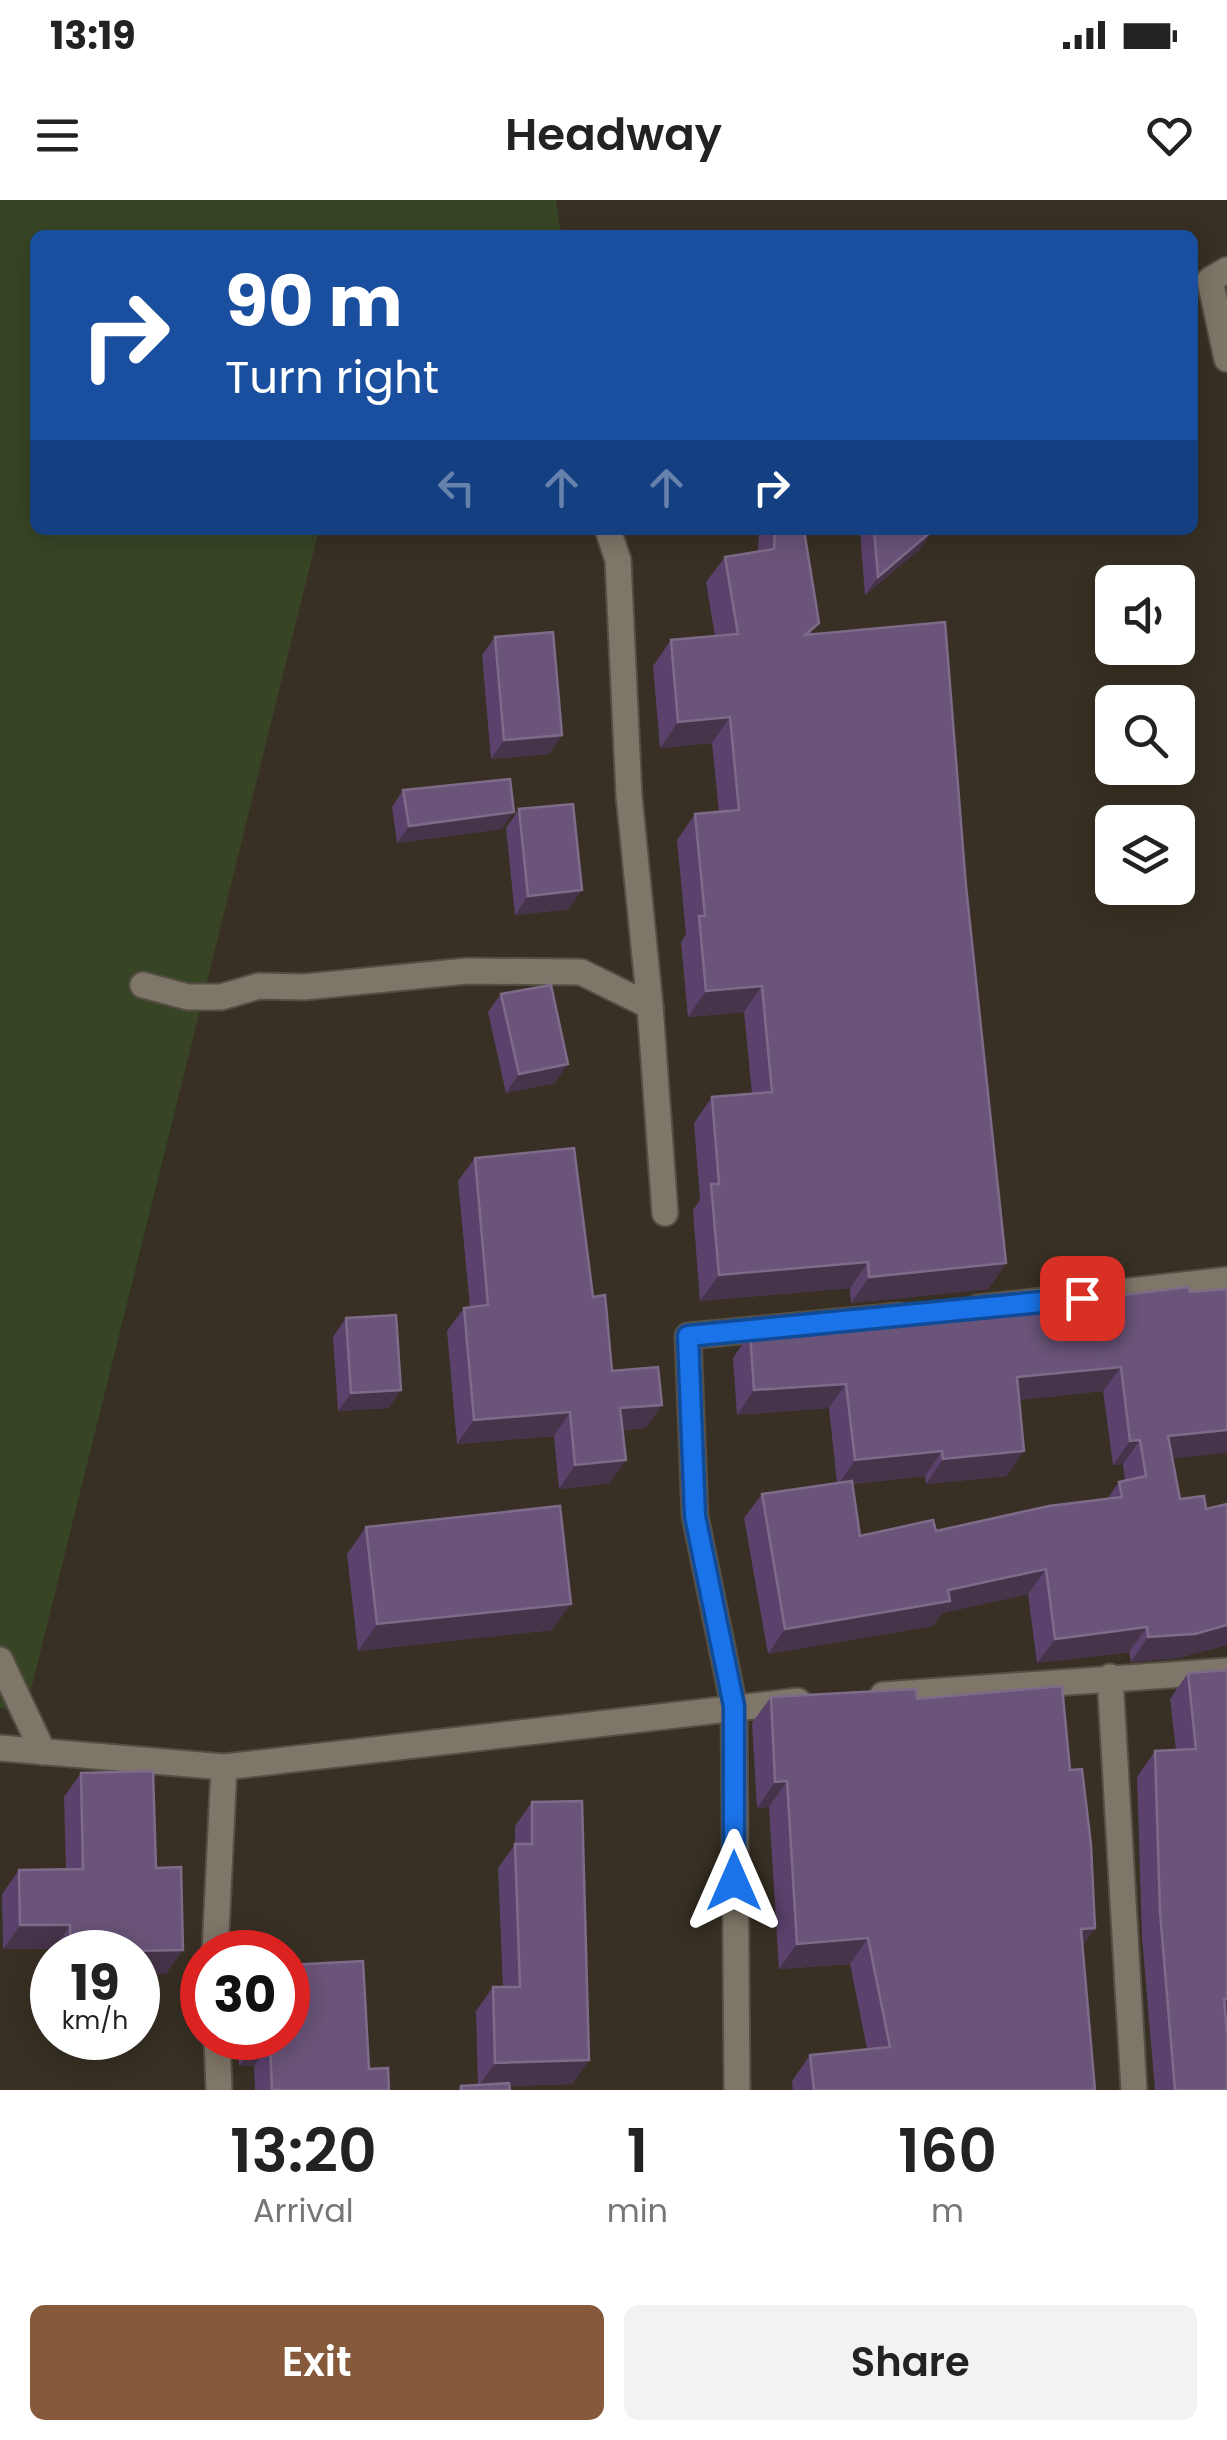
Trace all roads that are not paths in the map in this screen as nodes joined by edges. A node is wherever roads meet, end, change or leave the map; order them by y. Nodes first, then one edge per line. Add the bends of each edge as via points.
1 (1227, 270) edge
2 (1227, 359) edge
3 (610, 535) edge
4 (143, 986) dead end
5 (650, 1006) junction
6 (666, 1213) dead end
7 (1227, 1280) edge
8 (0, 1660) edge
9 (1227, 1672) edge
10 (1110, 1677) junction
11 (734, 1706) junction
12 (0, 1748) edge
13 (43, 1752) junction
14 (224, 1767) junction
15 (215, 1930) edge
16 (218, 2060) edge
17 (219, 2090) edge
18 (737, 2090) edge
19 (1134, 2090) edge

1 - 2 street via 1210,280
3 - 5 street via 618,560 628,796
4 - 5 street via 221,997 259,986 581,972
5 - 6 street
7 - 11 street via 688,1336 695,1516
8 - 13 street
9 - 10 street
10 - 11 street
10 - 19 street
11 - 14 street
11 - 18 street
12 - 13 street
13 - 14 street
14 - 15 street
16 - 17 street

